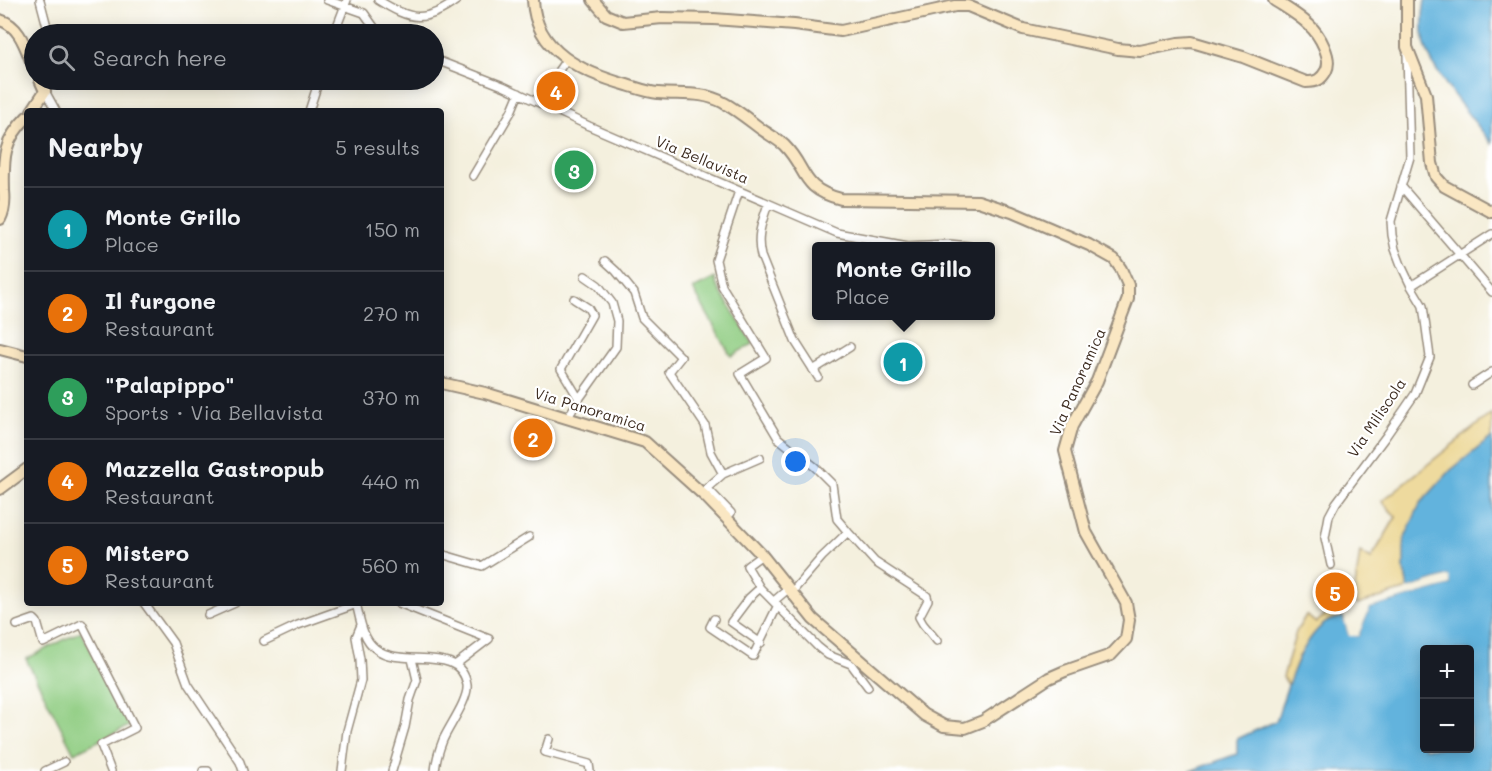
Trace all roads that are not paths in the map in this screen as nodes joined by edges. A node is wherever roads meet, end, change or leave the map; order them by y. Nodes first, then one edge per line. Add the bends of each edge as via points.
1 (40, 0) edge
2 (327, 0) edge
3 (378, 0) edge
4 (457, 0) edge
5 (534, 0) edge
6 (593, 0) edge
7 (1274, 0) edge
8 (1407, 0) edge
9 (345, 2) edge
10 (0, 20) edge
11 (46, 24) edge
12 (337, 24) edge
13 (372, 24) edge
14 (24, 40) edge
15 (1407, 47) junction
16 (566, 60) junction
17 (444, 63) edge
18 (316, 90) edge
19 (45, 91) joint
20 (519, 93) junction
21 (537, 101) junction
22 (34, 108) edge
23 (54, 108) edge
24 (310, 108) edge
25 (24, 120) edge
26 (472, 176) dead end
27 (1401, 186) junction
28 (740, 191) junction
29 (768, 204) junction
30 (1492, 212) edge
31 (0, 219) edge
32 (1492, 234) edge
33 (886, 242) edge
34 (1461, 255) junction
35 (605, 261) dead end
36 (585, 276) dead end
37 (1411, 286) junction
38 (1492, 292) edge
39 (573, 299) dead end
40 (850, 346) dead end
41 (0, 349) edge
42 (24, 355) edge
43 (1492, 372) edge
44 (444, 383) edge
45 (1472, 385) dead end
46 (579, 399) junction
47 (567, 420) junction
48 (760, 458) dead end
49 (24, 471) edge
50 (723, 474) junction
51 (0, 489) edge
52 (726, 518) junction
53 (848, 532) junction
54 (529, 537) dead end
55 (444, 555) edge
56 (762, 555) junction
57 (1331, 565) dead end
58 (760, 588) junction
59 (790, 591) junction
60 (776, 603) junction
61 (146, 606) edge
62 (228, 606) edge
63 (350, 606) edge
64 (356, 606) edge
65 (406, 606) edge
66 (208, 615) dead end
67 (714, 619) dead end
68 (17, 625) dead end
69 (361, 625) junction
70 (264, 641) dead end
71 (937, 641) dead end
72 (761, 643) junction
73 (412, 659) junction
74 (455, 665) junction
75 (868, 687) dead end
76 (549, 739) dead end
77 (64, 762) dead end
78 (45, 771) edge
79 (111, 771) edge
80 (203, 771) edge
81 (208, 771) edge
82 (243, 771) edge
83 (342, 771) edge
84 (392, 771) edge
85 (435, 771) edge
86 (590, 771) edge

1 - 11 street
2 - 9 street
3 - 4 street via 407,16 423,16 443,11
5 - 16 street, Via Panoramica via 541,29
6 - 7 street via 606,15 623,22 714,19 841,31 968,6 1016,26 1118,49 1140,51 1192,42 1306,82 1321,78 1328,61 1324,48 1310,26
8 - 15 street, Via Miliscola
9 - 12 street
9 - 13 street via 364,13
10 - 14 street via 12,25
15 - 27 street, Via Miliscola via 1410,157
15 - 30 street via 1426,95 1432,164 1437,177 1444,186
16 - 21 street
16 - 59 street, Via Panoramica via 589,73 647,91 696,93 726,103 783,144 814,188 830,196 853,200 978,201 1012,212 1114,259 1128,285 1124,313 1097,381 1072,426 1065,451 1086,532 1126,603 1126,639 1111,655 1049,678 983,721 965,728 944,726 924,715 813,619
17 - 20 street, Via Bellavista
18 - 24 street
19 - 22 street
19 - 23 street
20 - 21 street, Via Bellavista
20 - 26 street
21 - 28 street, Via Bellavista
25 - 31 street via 14,129 4,156 5,203
27 - 34 street
27 - 37 street, Via Miliscola via 1391,221 1392,235
28 - 29 street, Via Bellavista
28 - 53 street via 716,260 723,286 766,358 740,374 778,438 832,484 837,519
29 - 33 street, Via Bellavista via 837,233
29 - 40 street via 758,244 795,341 816,373
32 - 34 street
34 - 37 street
34 - 38 street
35 - 50 street via 634,293 642,318 681,357 669,372 705,425 711,452
36 - 46 street via 612,303 617,321 616,347
37 - 57 street, Via Miliscola via 1423,306 1430,357 1415,394 1329,516 1324,538
39 - 46 street via 592,315 561,369
41 - 42 street
43 - 45 street
44 - 47 street, Via Panoramica
46 - 47 street
47 - 52 street, Via Panoramica via 645,442
48 - 50 street
49 - 51 street
50 - 52 street via 707,488 731,513
52 - 56 street, Via Panoramica
53 - 59 street
53 - 71 street via 875,562 927,596 919,617
54 - 55 street via 482,566
56 - 58 street via 747,566
56 - 59 street, Via Panoramica
58 - 60 street
58 - 72 street via 731,622
59 - 60 street
60 - 72 street
60 - 75 street via 818,647 851,664
61 - 82 street via 173,643 188,684
62 - 66 street
63 - 70 street
64 - 69 street
65 - 74 street via 489,639
67 - 72 street via 710,627 753,656
68 - 79 street via 34,619 43,643 82,624 135,728 101,745
69 - 73 street via 376,650
69 - 83 street via 356,637 361,680 346,731
73 - 74 street via 441,660
73 - 84 street via 417,680
74 - 85 street via 468,689 442,742
76 - 86 street via 545,752 589,765
77 - 78 street
80 - 81 street

